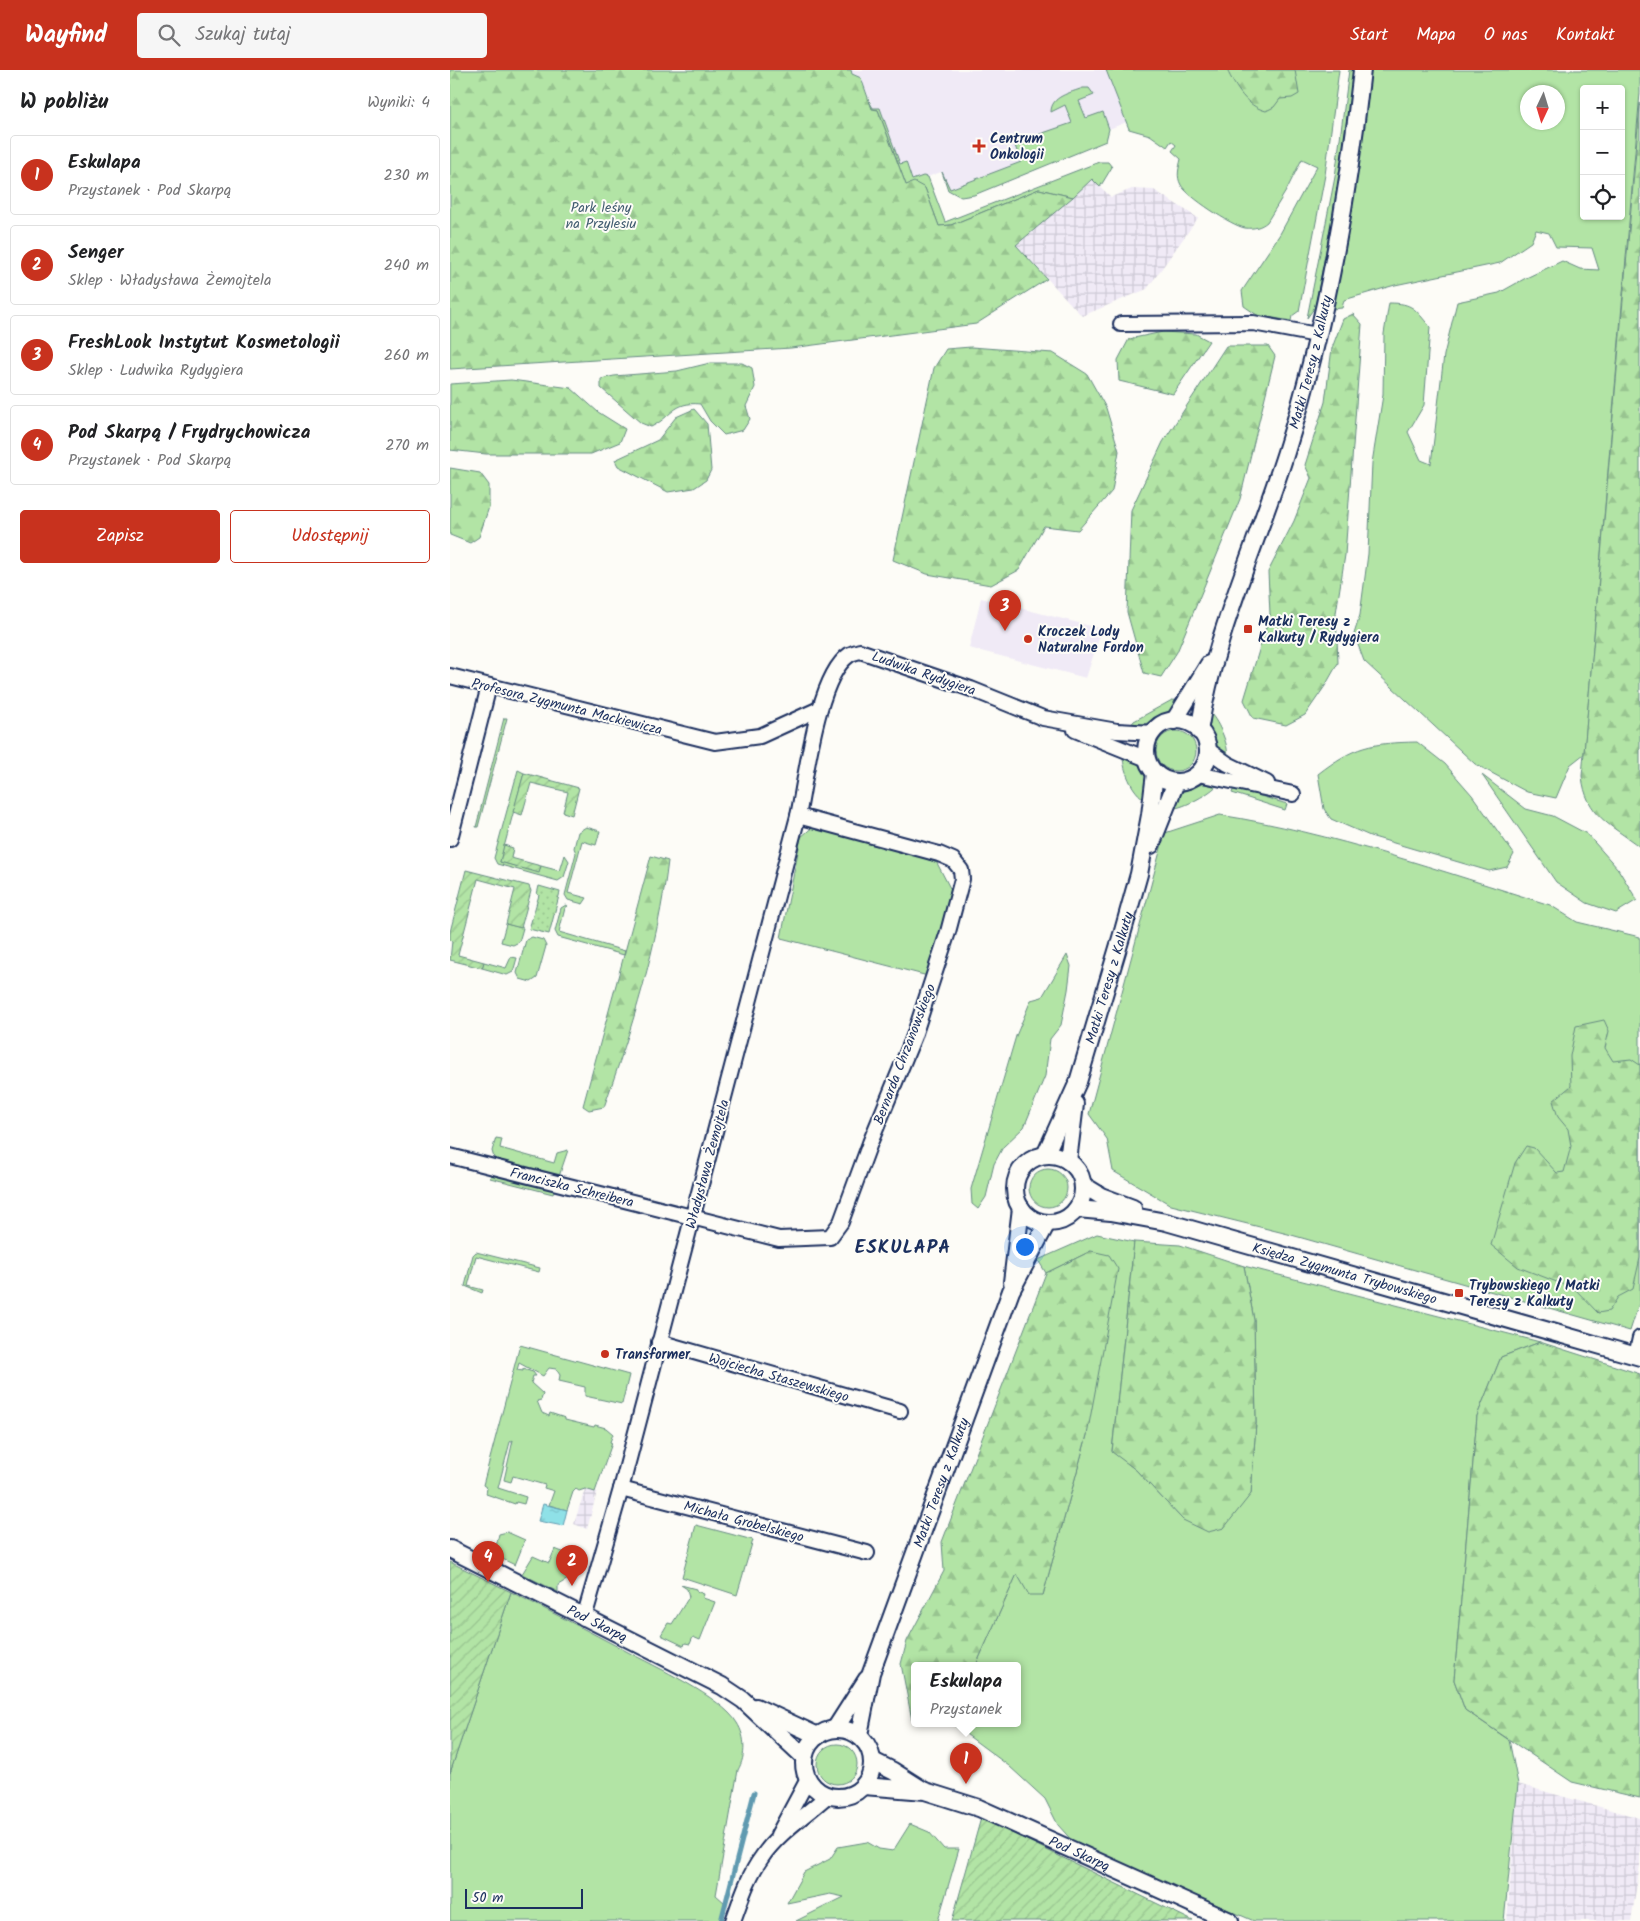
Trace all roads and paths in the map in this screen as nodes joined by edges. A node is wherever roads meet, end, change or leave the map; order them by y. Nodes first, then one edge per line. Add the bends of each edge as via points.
1 (1362, 70) edge
2 (1121, 324) dead end
3 (1317, 335) junction
4 (1221, 645) junction
5 (450, 676) edge
6 (489, 686) junction
7 (819, 709) junction
8 (1174, 721) junction
9 (1056, 722) junction
10 (1199, 730) junction
11 (1153, 733) junction
12 (1208, 750) junction
13 (1151, 766) junction
14 (1198, 774) junction
15 (1176, 782) junction
16 (798, 816) junction
17 (450, 839) edge
18 (1138, 874) junction
19 (1078, 1082) junction
20 (1045, 1155) junction
21 (450, 1156) edge
22 (1068, 1161) junction
23 (1083, 1185) junction
24 (1021, 1208) junction
25 (1077, 1209) junction
26 (693, 1217) junction
27 (1166, 1222) junction
28 (1047, 1223) junction
29 (1011, 1292) junction
30 (1640, 1338) edge
31 (659, 1342) junction
32 (1638, 1356) edge
33 (900, 1411) dead end
34 (621, 1489) junction
35 (450, 1549) edge
36 (867, 1554) dead end
37 (584, 1618) junction
38 (870, 1673) junction
39 (743, 1700) junction
40 (835, 1729) junction
41 (859, 1735) junction
42 (818, 1736) junction
43 (804, 1757) junction
44 (873, 1761) junction
45 (808, 1779) junction
46 (864, 1786) junction
47 (925, 1791) junction
48 (827, 1796) junction
49 (775, 1842) junction
50 (733, 1921) edge
51 (1230, 1921) edge

1 - 3 street, Matki Teresy z Kalkuty via 1343,208
2 - 3 street via 1253,323
3 - 4 street, Matki Teresy z Kalkuty via 1286,451
4 - 8 street, Matki Teresy z Kalkuty
4 - 10 street, Matki Teresy z Kalkuty
5 - 6 street, Profesora Zygmunta Mackiewicza
6 - 7 street, Profesora Zygmunta Mackiewicza via 715,742 760,736
6 - 17 street
7 - 9 street, Ludwika Rydygiera via 842,663 860,651 971,688
7 - 16 street, Władysława Żemojtela
8 - 10 street via 1186,722
8 - 11 street via 1163,724
9 - 11 street, Ludwika Rydygiera
9 - 13 street, Ludwika Rydygiera
10 - 12 street
11 - 13 street via 1148,741
12 - 14 street
12 - 14 street via 1235,768 1289,793
13 - 15 street via 1169,781
13 - 18 street, Matki Teresy z Kalkuty via 1150,814
14 - 15 street
15 - 18 street, Matki Teresy z Kalkuty
16 - 26 street, Władysława Żemojtela
16 - 26 street, Bernarda Chrzanowskiego via 953,860 961,870 960,891 914,1036 841,1222 830,1237 779,1240
18 - 19 street, Matki Teresy z Kalkuty
19 - 20 street, Matki Teresy z Kalkuty
19 - 22 street, Matki Teresy z Kalkuty
20 - 22 street
20 - 24 street via 1031,1160 1017,1176 1016,1197
21 - 26 street, Franciszka Schreibera
22 - 23 street via 1079,1171
23 - 25 street
23 - 27 street, Księdza Zygmunta Trybowskiego
24 - 28 street via 1031,1217
24 - 29 street, Matki Teresy z Kalkuty
25 - 27 street, Księdza Zygmunta Trybowskiego
25 - 28 street via 1069,1216
26 - 31 street, Władysława Żemojtela
27 - 32 street, Księdza Zygmunta Trybowskiego
28 - 29 street, Matki Teresy z Kalkuty
29 - 38 street, Matki Teresy z Kalkuty
30 - 32 street
31 - 33 street, Wojciecha Staszewskiego
31 - 34 street, Władysława Żemojtela
34 - 36 street, Michała Grobelskiego
34 - 37 street, Władysława Żemojtela
35 - 37 street, Pod Skarpą
37 - 39 street, Pod Skarpą via 700,1673
38 - 40 street, Matki Teresy z Kalkuty
38 - 41 street, Matki Teresy z Kalkuty
39 - 42 street, Pod Skarpą
39 - 43 street, Pod Skarpą
40 - 41 street
40 - 42 street
41 - 44 street
42 - 43 street
43 - 45 street
44 - 46 street
44 - 47 street, Pod Skarpą via 894,1770
45 - 48 street
45 - 49 street
46 - 47 street, Pod Skarpą
46 - 48 street via 840,1798
47 - 51 street, Pod Skarpą via 979,1808
48 - 49 street
49 - 50 street via 746,1884

